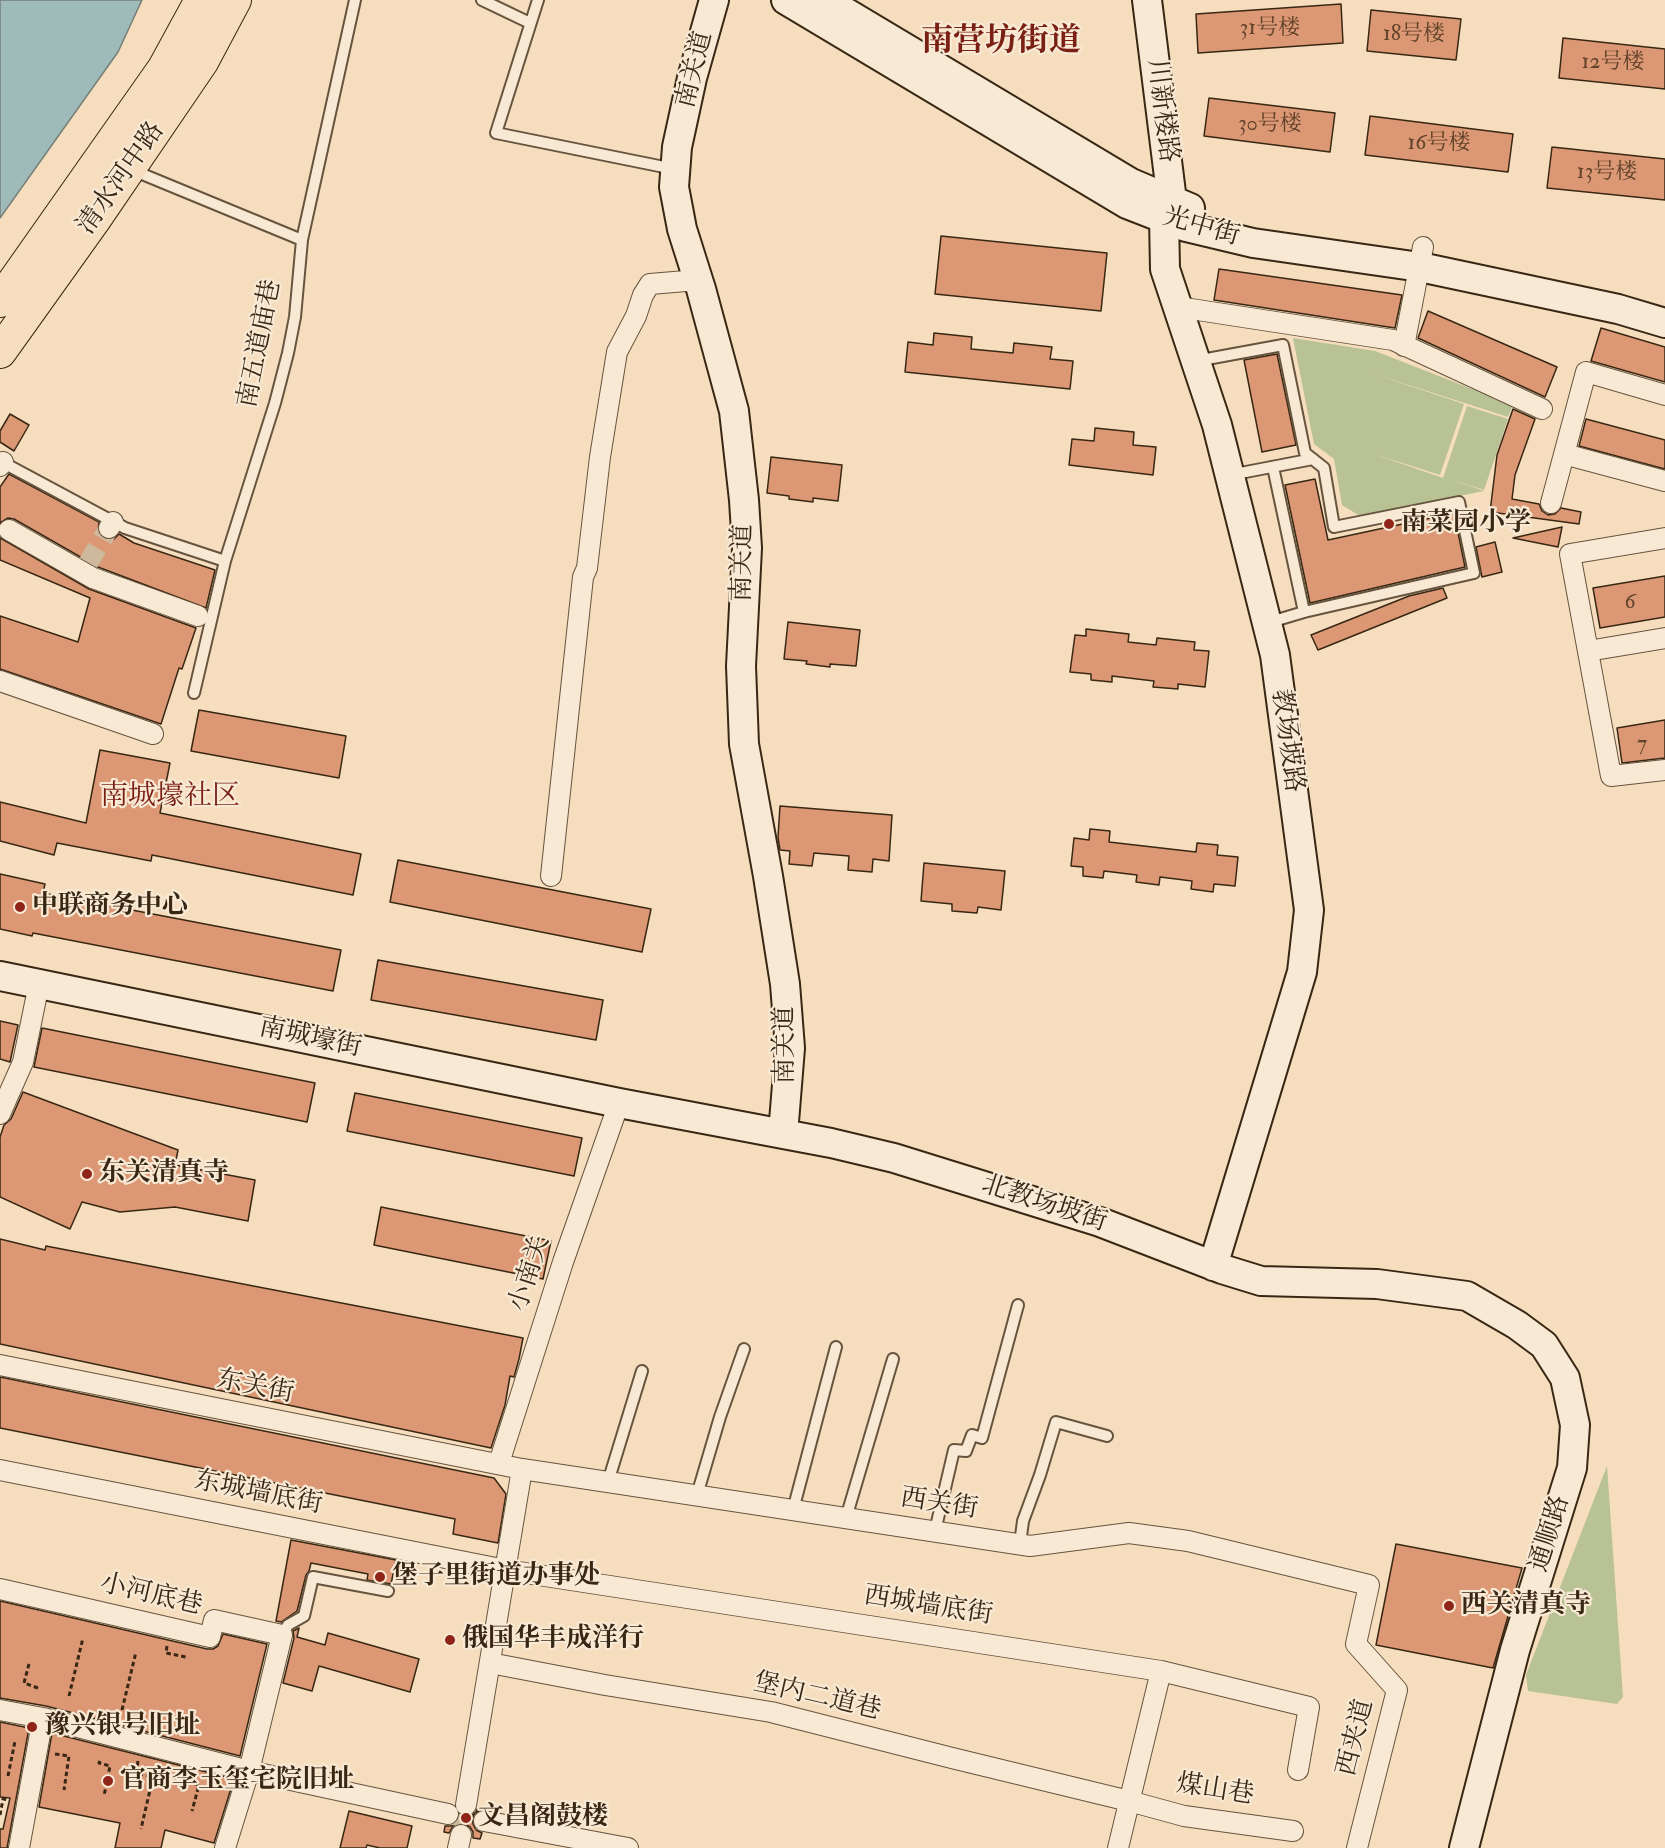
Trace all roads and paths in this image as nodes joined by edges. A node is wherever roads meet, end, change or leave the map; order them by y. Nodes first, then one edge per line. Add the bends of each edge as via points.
1 (201, 0) edge
2 (235, 0) edge
3 (355, 0) edge
4 (482, 0) edge
5 (538, 0) edge
6 (714, 0) edge
7 (786, 0) edge
8 (825, 0) edge
9 (1128, 0) edge
10 (1147, 0) edge
11 (530, 23) junction
12 (131, 166) junction
13 (675, 169) junction
14 (1164, 210) junction
15 (302, 240) junction
16 (1421, 257) junction
17 (698, 280) junction
18 (0, 301) edge
19 (1665, 304) edge
20 (1178, 307) junction
21 (1665, 323) edge
22 (1404, 346) junction
23 (0, 352) edge
24 (1196, 361) junction
25 (1665, 395) edge
26 (1542, 409) dead end
27 (1564, 454) junction
28 (1313, 459) junction
29 (1, 463) edge
30 (1273, 467) junction
31 (1230, 476) junction
32 (1665, 481) edge
33 (1551, 503) dead end
34 (9, 530) dead end
35 (1665, 538) edge
36 (225, 561) junction
37 (1304, 612) junction
38 (198, 616) dead end
39 (1267, 623) junction
40 (1665, 638) edge
41 (1588, 651) junction
42 (0, 681) edge
43 (194, 693) dead end
44 (153, 734) dead end
45 (1665, 770) edge
46 (551, 876) dead end
47 (0, 976) edge
48 (39, 984) junction
49 (619, 1103) junction
50 (0, 1114) edge
51 (783, 1134) junction
52 (1213, 1266) junction
53 (1467, 1296) joint
54 (1018, 1305) dead end
55 (836, 1347) dead end
56 (744, 1349) dead end
57 (893, 1359) dead end
58 (0, 1365) edge
59 (642, 1371) dead end
60 (1107, 1436) dead end
61 (499, 1463) junction
62 (522, 1468) junction
63 (0, 1470) edge
64 (608, 1482) junction
65 (697, 1495) junction
66 (793, 1510) junction
67 (846, 1518) junction
68 (935, 1532) junction
69 (1020, 1544) junction
70 (506, 1570) junction
71 (1369, 1585) joint
72 (0, 1589) edge
73 (388, 1591) dead end
74 (282, 1635) junction
75 (83, 1638) dead end
76 (136, 1652) dead end
77 (490, 1663) junction
78 (29, 1664) dead end
79 (1161, 1671) junction
80 (38, 1688) dead end
81 (69, 1696) dead end
82 (0, 1710) edge
83 (122, 1710) dead end
84 (43, 1718) junction
85 (15, 1741) dead end
86 (52, 1753) dead end
87 (100, 1761) dead end
88 (1298, 1770) dead end
89 (249, 1771) junction
90 (136, 1772) dead end
91 (8, 1776) dead end
92 (180, 1779) dead end
93 (64, 1790) dead end
94 (104, 1796) dead end
95 (1129, 1801) junction
96 (466, 1805) dead end
97 (192, 1811) dead end
98 (448, 1814) tunnel mouth
99 (484, 1821) tunnel mouth
100 (141, 1829) dead end
101 (1293, 1830) dead end
102 (19, 1848) edge
103 (225, 1848) edge
104 (628, 1848) edge
105 (1118, 1848) edge
106 (1357, 1848) edge
107 (1464, 1848) edge

1 - 18 main road, 清水河中路 via 164,68
2 - 12 main road, 清水河中路 via 202,62
3 - 15 lane, 南五道庙巷
4 - 11 lane
5 - 11 lane
6 - 13 street, 南关道 via 692,78
7 - 14 street, 光中街 via 1127,204
8 - 14 street, 光中街 via 1131,183
9 - 14 street, 川新楼路
10 - 14 street, 川新楼路
11 - 13 lane via 496,133
12 - 15 lane
12 - 23 main road, 清水河中路
13 - 17 street, 南关道 via 674,188 682,229
14 - 16 street, 光中街 via 1186,227 1253,243
14 - 20 street, 教场坡路 via 1165,269
15 - 36 lane, 南五道庙巷 via 288,353
16 - 19 street, 光中街 via 1593,283
16 - 21 street, 光中街
16 - 22 street
17 - 46 street via 650,284 618,352 583,577
17 - 51 street, 南关道 via 734,411 744,500 744,744 786,984 790,1048
20 - 22 street via 1393,340
20 - 24 street, 教场坡路
22 - 26 street
24 - 28 lane via 1283,345 1305,453
24 - 31 street, 教场坡路
25 - 27 street via 1586,372
27 - 32 street
27 - 33 street
28 - 30 lane
28 - 37 lane via 1324,468 1334,527 1459,502 1474,573
29 - 36 lane via 111,525
30 - 31 lane
30 - 37 lane
31 - 39 street, 教场坡路
34 - 38 street via 85,569 93,578
35 - 41 street via 1570,554
36 - 43 lane, 南五道庙巷
37 - 39 lane
39 - 52 street, 教场坡路 via 1275,655 1309,910 1302,972
40 - 41 street
41 - 45 street via 1611,776
42 - 44 street
47 - 48 street, 南城壕街
48 - 49 street, 南城壕街
48 - 50 street via 23,1062
49 - 51 street, 北教场坡街
49 - 61 street, 小南关
51 - 52 street, 北教场坡街 via 940,1172 1100,1222
52 - 53 street, 北教场坡街 via 1261,1281 1377,1284
53 - 107 street, 通顺路 via 1544,1345 1565,1378 1575,1425 1572,1468 1515,1650
54 - 68 lane via 982,1438 972,1435 966,1451 954,1450
55 - 66 lane
56 - 65 lane
57 - 67 lane
58 - 61 street, 东关街
59 - 64 lane
60 - 69 lane via 1056,1422 1023,1521
61 - 62 street, 西关街
62 - 64 street, 西关街
62 - 70 street
63 - 70 street, 东城墙底街
64 - 65 street, 西关街
65 - 66 street, 西关街
66 - 67 street, 西关街
67 - 68 street, 西关街
68 - 69 street, 西关街
69 - 71 street, 西关街 via 1129,1533 1188,1541
70 - 77 street
70 - 79 street, 西城墙底街
71 - 106 street, 西夹道 via 1356,1644 1396,1690
72 - 74 street, 小河底巷 via 210,1637 214,1620
73 - 74 lane via 313,1577 304,1616 288,1624
74 - 89 street
75 - 81 path
76 - 83 path
77 - 95 street, 堡内二道巷 via 771,1712
77 - 96 street
78 - 80 path via 24,1683
79 - 88 street, 西城墙底街 via 1309,1707
79 - 95 street
82 - 84 street
84 - 89 street
84 - 102 street
85 - 91 path
86 - 93 path via 69,1756
87 - 94 path via 110,1766
89 - 98 street
89 - 103 street
90 - 100 path via 153,1777
92 - 97 path via 199,1785
95 - 101 street, 煤山巷 via 1184,1816
95 - 105 street
99 - 104 street

